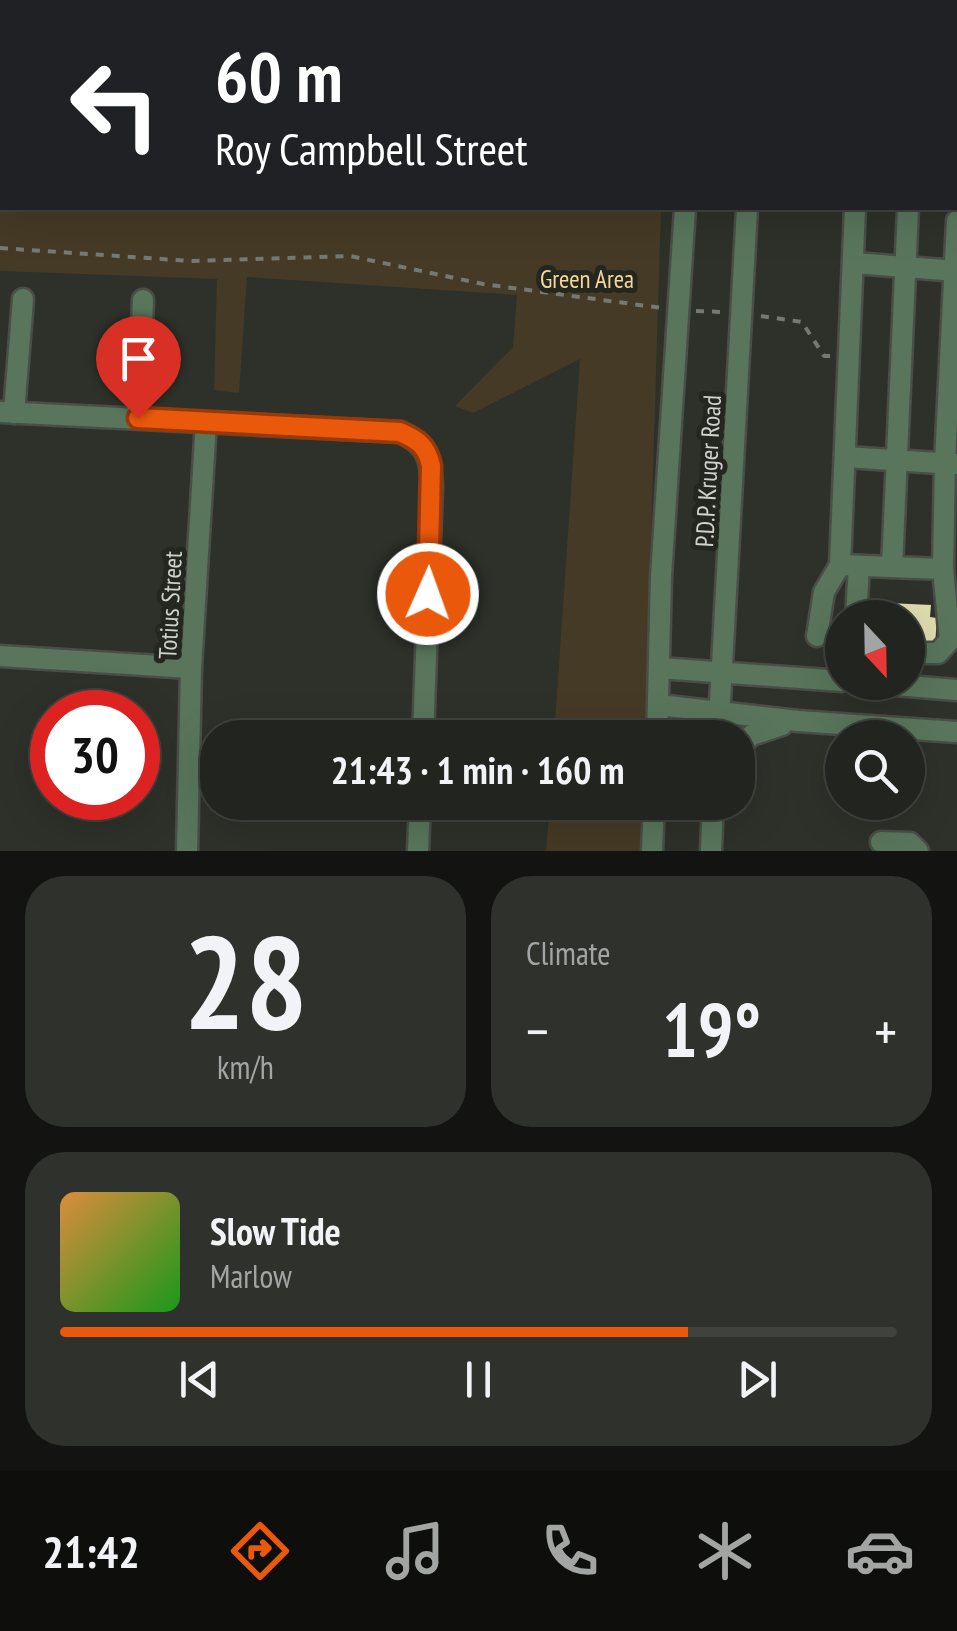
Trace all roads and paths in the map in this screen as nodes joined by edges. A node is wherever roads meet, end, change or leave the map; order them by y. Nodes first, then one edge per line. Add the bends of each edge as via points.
1 (685, 210) edge
2 (748, 210) edge
3 (855, 210) edge
4 (908, 210) edge
5 (957, 221) edge
6 (0, 248) edge
7 (854, 263) junction
8 (907, 266) junction
9 (956, 270) edge
10 (23, 298) dead end
11 (143, 300) dead end
12 (676, 311) junction
13 (743, 313) junction
14 (849, 357) junction
15 (7, 412) edge
16 (138, 418) junction
17 (206, 422) junction
18 (845, 457) junction
19 (898, 459) junction
20 (951, 463) edge
21 (849, 565) junction
22 (892, 567) junction
23 (944, 569) junction
24 (854, 600) edge
25 (817, 636) dead end
26 (925, 653) edge
27 (0, 656) edge
28 (191, 668) junction
29 (659, 668) junction
30 (723, 673) junction
31 (825, 681) edge
32 (925, 687) edge
33 (957, 690) edge
34 (659, 706) junction
35 (720, 714) junction
36 (423, 720) edge
37 (658, 720) edge
38 (720, 720) edge
39 (798, 722) junction
40 (957, 732) edge
41 (755, 737) edge
42 (419, 820) edge
43 (653, 820) edge
44 (712, 820) edge
45 (881, 842) dead end
46 (186, 851) edge
47 (418, 851) edge
48 (652, 851) edge
49 (711, 851) edge
50 (918, 851) edge

1 - 12 street, P.D.P. Kruger Road
2 - 13 street, P.D.P. Kruger Road
3 - 7 street
4 - 8 street
5 - 9 street
6 - 12 path via 191,262 350,256 484,284
7 - 8 street
7 - 14 street
8 - 9 street
8 - 19 street
9 - 20 street
10 - 15 street
11 - 16 street
12 - 13 path
12 - 29 street, P.D.P. Kruger Road
13 - 14 path via 802,322 824,356
13 - 30 street, P.D.P. Kruger Road
14 - 18 street
15 - 16 street
16 - 17 street
17 - 28 street, Totius Street
17 - 36 street via 400,432 428,451
18 - 19 street
18 - 21 street
19 - 20 street
19 - 22 street
20 - 23 street
21 - 22 street
21 - 24 street
21 - 25 street via 824,592
22 - 23 street
23 - 26 street via 949,644
27 - 28 street
28 - 46 street, Totius Street
29 - 30 street
29 - 34 street, P.D.P. Kruger Road
30 - 31 street
30 - 35 street, P.D.P. Kruger Road
32 - 33 street
34 - 35 street
34 - 37 street, P.D.P. Kruger Road
35 - 38 street, P.D.P. Kruger Road
35 - 39 street
39 - 40 street
39 - 41 street
42 - 47 street
43 - 48 street
44 - 49 street
45 - 50 street via 910,843

